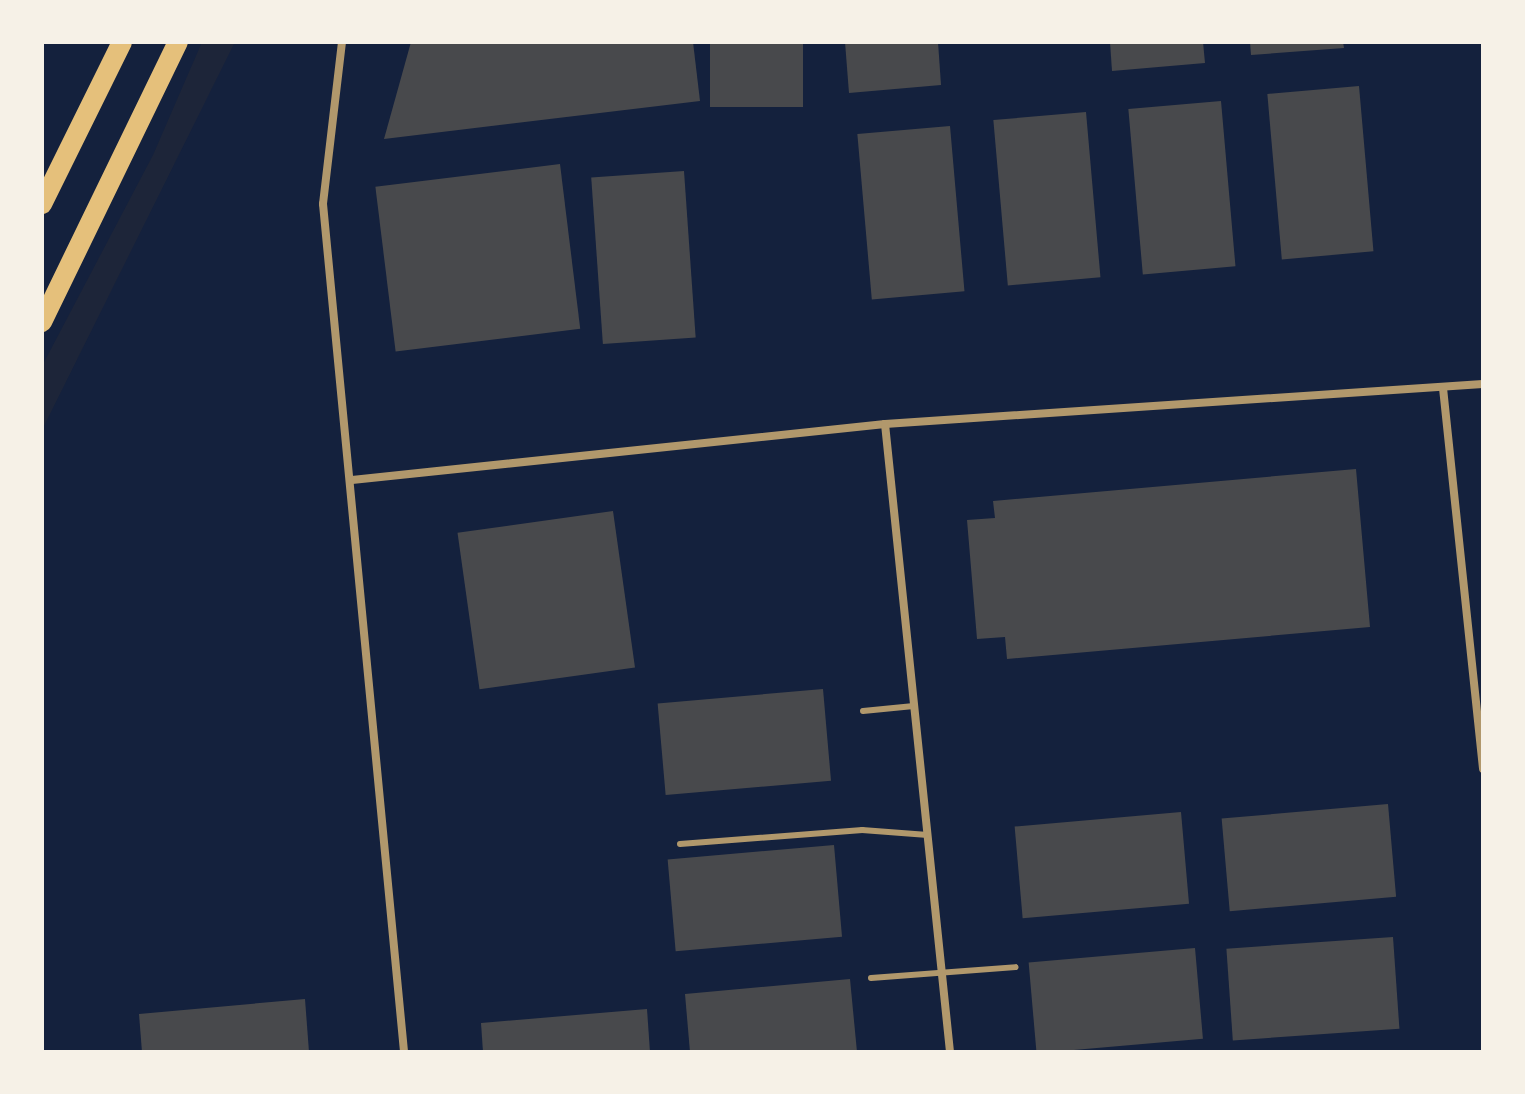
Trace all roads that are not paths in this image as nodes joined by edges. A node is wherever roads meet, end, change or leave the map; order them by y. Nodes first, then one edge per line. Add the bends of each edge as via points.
1 (122, 42) edge
2 (178, 42) edge
3 (342, 42) edge
4 (42, 204) edge
5 (42, 322) edge
6 (1483, 384) edge
7 (1443, 388) junction
8 (885, 424) junction
9 (352, 480) junction
10 (914, 706) junction
11 (863, 711) dead end
12 (1483, 769) edge
13 (928, 835) junction
14 (680, 844) dead end
15 (1016, 967) dead end
16 (942, 972) junction
17 (871, 978) dead end
18 (404, 1052) edge
19 (950, 1052) edge

1 - 4 highway
2 - 5 highway
3 - 9 street via 323,204
6 - 7 street
7 - 8 street
7 - 12 street
8 - 9 street
8 - 10 street
9 - 18 street
10 - 11 lane
10 - 13 street
13 - 14 lane via 862,830
13 - 16 street
15 - 16 lane
16 - 17 lane
16 - 19 street

